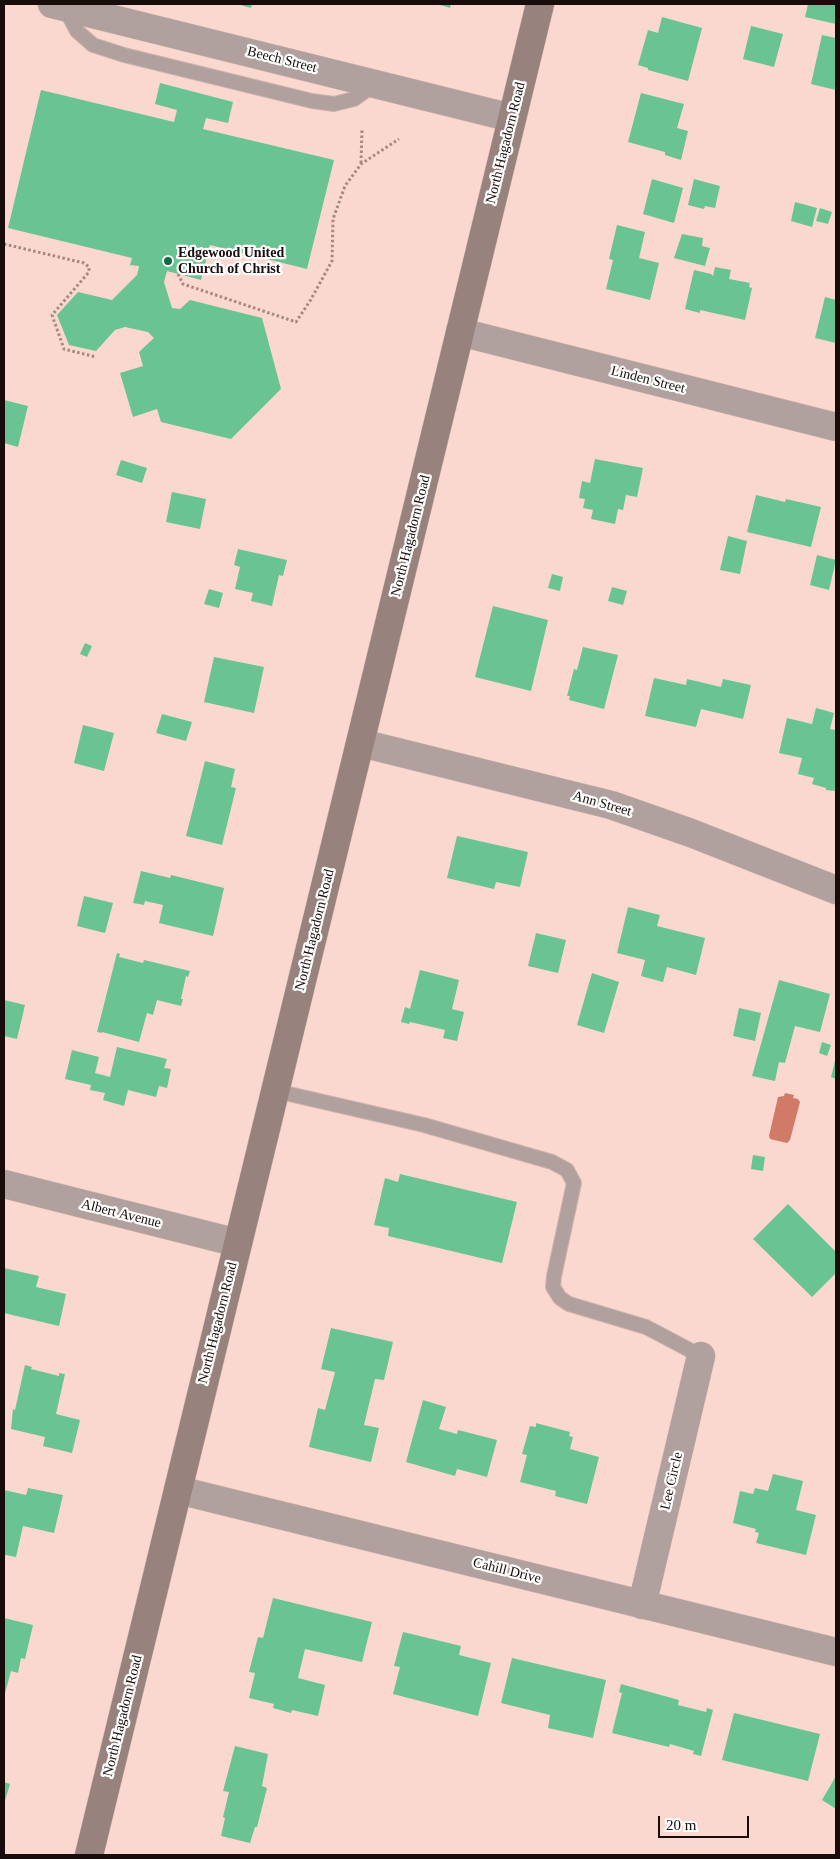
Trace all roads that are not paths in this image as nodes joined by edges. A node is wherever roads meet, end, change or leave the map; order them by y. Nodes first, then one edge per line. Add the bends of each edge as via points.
1 (540, 4) edge
2 (60, 5) edge
3 (512, 118) junction
4 (460, 332) junction
5 (836, 427) edge
6 (361, 743) junction
7 (836, 890) edge
8 (276, 1091) junction
9 (4, 1184) edge
10 (238, 1242) junction
11 (701, 1356) joint
12 (178, 1490) junction
13 (642, 1605) junction
14 (836, 1652) edge
15 (89, 1855) edge

1 - 3 street, North Hagadorn Road
2 - 3 street, Beech Street
3 - 4 street, North Hagadorn Road
4 - 5 street, Linden Street
4 - 6 street, North Hagadorn Road
6 - 7 street, Ann Street via 611,805
6 - 8 street, North Hagadorn Road
8 - 10 street, North Hagadorn Road
8 - 11 lane via 424,1125 552,1162 567,1170 574,1183 554,1276 553,1287 560,1298 646,1327
9 - 10 street, Albert Avenue
10 - 12 street, North Hagadorn Road
11 - 13 street, Lee Circle
12 - 13 street, Cahill Drive
12 - 15 street, North Hagadorn Road
13 - 14 street, Cahill Drive

